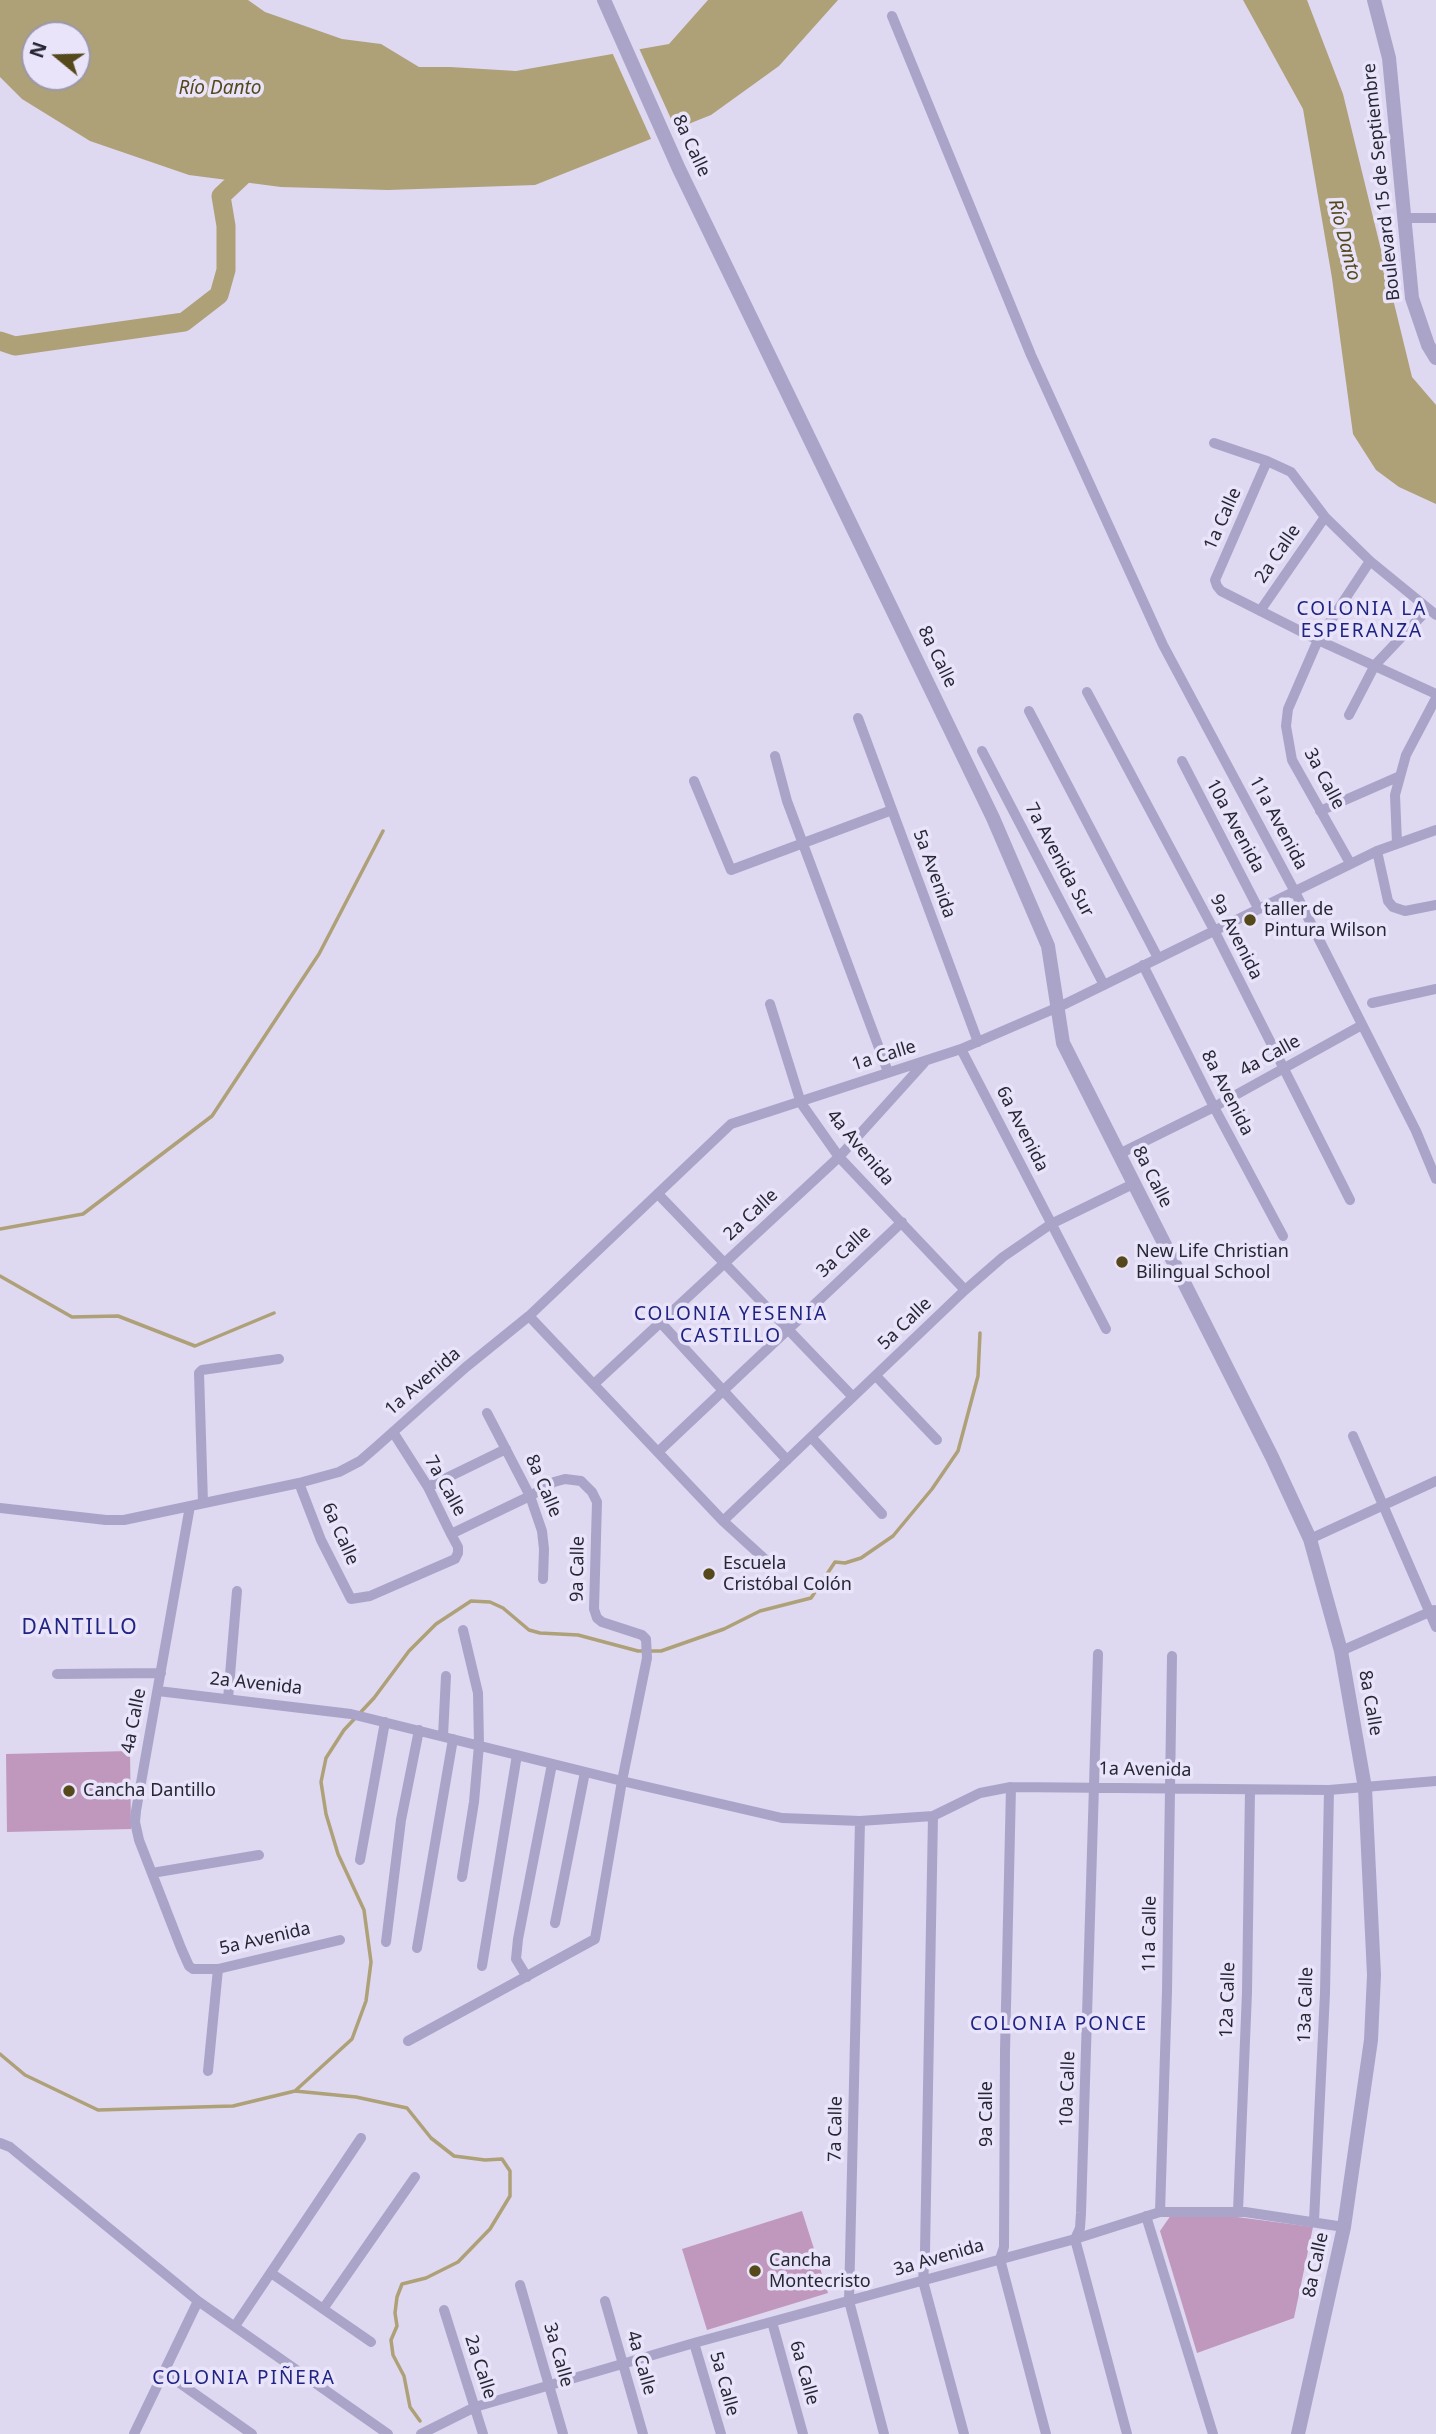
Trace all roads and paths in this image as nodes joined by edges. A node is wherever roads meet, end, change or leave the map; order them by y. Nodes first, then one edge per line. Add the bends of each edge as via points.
1 (604, 0) edge
2 (1374, 0) edge
3 (892, 16) dead end
4 (1405, 218) junction
5 (1436, 218) edge
6 (1436, 358) edge
7 (1214, 443) dead end
8 (1267, 461) junction
9 (1325, 517) junction
10 (1370, 561) junction
11 (1261, 611) junction
12 (1432, 612) edge
13 (1318, 640) junction
14 (1375, 665) junction
15 (1087, 692) dead end
16 (1436, 696) edge
17 (1029, 711) dead end
18 (1349, 716) dead end
19 (858, 718) dead end
20 (982, 751) dead end
21 (775, 756) dead end
22 (1182, 761) dead end
23 (1400, 776) junction
24 (694, 781) dead end
25 (892, 810) junction
26 (1320, 811) junction
27 (1436, 830) edge
28 (803, 843) junction
29 (1397, 843) junction
30 (1377, 851) junction
31 (1350, 863) junction
32 (1294, 890) junction
33 (1436, 905) edge
34 (1258, 908) junction
35 (1214, 930) junction
36 (1158, 958) junction
37 (1143, 965) junction
38 (1104, 985) junction
39 (1436, 989) edge
40 (1372, 1003) dead end
41 (770, 1004) dead end
42 (1057, 1008) junction
43 (1362, 1026) junction
44 (978, 1042) junction
45 (961, 1049) junction
46 (924, 1063) junction
47 (1283, 1069) junction
48 (888, 1072) junction
49 (801, 1102) junction
50 (1214, 1107) junction
51 (1119, 1154) junction
52 (839, 1157) junction
53 (1436, 1179) edge
54 (1133, 1184) junction
55 (658, 1194) junction
56 (1350, 1200) dead end
57 (902, 1222) junction
58 (1051, 1224) junction
59 (1283, 1236) dead end
60 (725, 1263) junction
61 (965, 1290) junction
62 (529, 1316) junction
63 (661, 1324) junction
64 (788, 1329) junction
65 (1106, 1329) dead end
66 (279, 1359) dead end
67 (876, 1377) junction
68 (594, 1384) junction
69 (724, 1391) junction
70 (853, 1397) junction
71 (487, 1413) dead end
72 (393, 1432) junction
73 (1353, 1436) dead end
74 (811, 1438) junction
75 (937, 1440) dead end
76 (506, 1448) junction
77 (658, 1452) junction
78 (787, 1460) junction
79 (1436, 1482) edge
80 (299, 1483) junction
81 (428, 1487) junction
82 (530, 1496) junction
83 (204, 1503) junction
84 (190, 1506) junction
85 (1384, 1506) junction
86 (0, 1508) edge
87 (882, 1514) dead end
88 (723, 1521) junction
89 (452, 1534) junction
90 (1310, 1539) junction
91 (455, 1559) joint
92 (769, 1563) dead end
93 (543, 1579) dead end
94 (237, 1591) dead end
95 (1433, 1610) edge
96 (1436, 1627) edge
97 (463, 1630) dead end
98 (1341, 1651) junction
99 (1098, 1654) dead end
100 (1172, 1656) dead end
101 (161, 1673) junction
102 (57, 1674) dead end
103 (446, 1676) dead end
104 (158, 1691) junction
105 (228, 1699) junction
106 (385, 1722) junction
107 (419, 1730) junction
108 (448, 1737) junction
109 (479, 1745) junction
110 (517, 1755) junction
111 (552, 1764) junction
112 (584, 1772) junction
113 (622, 1781) junction
114 (1436, 1781) edge
115 (1010, 1787) junction
116 (1094, 1787) junction
117 (1170, 1787) junction
118 (1366, 1788) junction
119 (1250, 1790) junction
120 (1329, 1790) junction
121 (933, 1816) junction
122 (860, 1821) junction
123 (259, 1855) dead end
124 (360, 1860) dead end
125 (152, 1873) junction
126 (462, 1877) dead end
127 (555, 1923) dead end
128 (340, 1940) dead end
129 (386, 1942) dead end
130 (417, 1948) dead end
131 (482, 1966) dead end
132 (218, 1969) junction
133 (198, 1971) joint
134 (527, 1977) junction
135 (408, 2041) dead end
136 (208, 2070) dead end
137 (361, 2138) dead end
138 (0, 2143) edge
139 (415, 2177) dead end
140 (1238, 2211) junction
141 (1160, 2212) junction
142 (1146, 2216) junction
143 (1314, 2221) junction
144 (1343, 2227) junction
145 (1075, 2239) junction
146 (1000, 2259) junction
147 (271, 2273) junction
148 (923, 2281) junction
149 (520, 2285) dead end
150 (198, 2301) junction
151 (605, 2301) dead end
152 (849, 2301) junction
153 (323, 2309) junction
154 (443, 2310) dead end
155 (772, 2322) junction
156 (235, 2326) junction
157 (371, 2342) dead end
158 (694, 2343) junction
159 (624, 2364) junction
160 (164, 2372) junction
161 (549, 2387) junction
162 (475, 2407) junction
163 (134, 2434) edge
164 (252, 2434) edge
165 (388, 2434) edge
166 (421, 2434) edge
167 (483, 2434) edge
168 (563, 2434) edge
169 (643, 2434) edge
170 (720, 2434) edge
171 (803, 2434) edge
172 (884, 2434) edge
173 (964, 2434) edge
174 (1046, 2434) edge
175 (1127, 2434) edge
176 (1213, 2434) edge
177 (1298, 2434) edge

1 - 42 street, 8a Calle via 679,169 993,818 1048,946
2 - 4 street, Boulevard 15 de Septiembre via 1389,58
3 - 32 street, 11a Avenida via 1027,348 1163,645
4 - 5 street
4 - 6 street, Boulevard 15 de Septiembre via 1412,298
7 - 8 street
8 - 9 street via 1291,472
8 - 11 street, 1a Calle via 1215,580 1221,591
9 - 10 street
9 - 11 street, 2a Calle
10 - 12 street
10 - 13 street, 3a Calle
11 - 13 street
12 - 14 street
13 - 14 street
13 - 26 street, 3a Calle via 1288,709 1286,726 1292,760
14 - 16 street
14 - 18 street
15 - 35 street, 9a Avenida
16 - 23 street
17 - 36 street
19 - 25 street, 5a Avenida
20 - 38 street, 7a Avenida Sur
21 - 28 street
22 - 34 street, 10a Avenida
23 - 26 street
23 - 29 street via 1395,795
24 - 28 street via 731,870
25 - 28 street
25 - 44 street, 5a Avenida
26 - 31 street, 3a Calle
27 - 29 street
28 - 48 street
29 - 30 street
30 - 31 street
30 - 33 street via 1388,901 1397,910
31 - 32 street
32 - 34 street, 1a Calle
32 - 43 street, 11a Avenida
34 - 35 street, 1a Calle
35 - 36 street, 1a Calle
35 - 47 street, 9a Avenida
36 - 37 street, 1a Calle
37 - 38 street, 1a Calle
37 - 50 street, 8a Avenida
38 - 42 street, 1a Calle
39 - 40 street
41 - 49 street, 4a Avenida
42 - 44 street, 1a Calle
42 - 51 street, 8a Calle via 1063,1043
43 - 47 street, 4a Calle
43 - 53 street, 11a Avenida
44 - 45 street, 1a Calle
45 - 46 street, 1a Calle
45 - 58 street, 6a Avenida
46 - 48 street, 1a Calle
46 - 52 street, 2a Calle
47 - 50 street, 4a Calle
47 - 56 street, 9a Avenida
48 - 49 street, 1a Calle
49 - 52 street, 4a Avenida
49 - 55 street, 1a Calle via 731,1124
50 - 51 street, 4a Calle
50 - 59 street, 8a Avenida
51 - 54 street, 8a Calle
52 - 57 street, 4a Avenida
52 - 60 street, 2a Calle
54 - 58 street, 5a Calle
54 - 90 street, 8a Calle
55 - 60 street
55 - 62 street, 1a Calle
57 - 61 street, 4a Avenida
57 - 64 street, 3a Calle
58 - 61 street, 5a Calle
58 - 65 street
60 - 63 street, 2a Calle
60 - 64 street
61 - 67 street, 5a Calle
62 - 68 street
62 - 72 street, 1a Avenida
63 - 68 street, 2a Calle
63 - 69 street
64 - 69 street, 3a Calle
64 - 70 street
66 - 83 street via 199,1373
67 - 70 street, 5a Calle
67 - 75 street
68 - 77 street
69 - 77 street, 3a Calle
69 - 78 street
70 - 74 street, 5a Calle
71 - 76 street, 8a Calle
72 - 80 street, 1a Avenida via 354,1465
72 - 81 street, 7a Calle
73 - 85 street
74 - 78 street, 5a Calle
74 - 87 street
76 - 81 street
76 - 82 street, 8a Calle
77 - 88 street
78 - 88 street, 5a Calle
79 - 85 street
80 - 83 street, 1a Avenida
80 - 91 street, 6a Calle via 351,1599 370,1596
81 - 89 street, 7a Calle
82 - 89 street
82 - 93 street, 8a Calle via 542,1531
82 - 113 street, 9a Calle via 565,1479 581,1481 593,1492 597,1502 597,1618 642,1635 646,1644
83 - 84 street, 1a Avenida
84 - 86 street, 1a Avenida via 124,1520
84 - 101 street, 4a Calle
85 - 90 street
85 - 95 street
88 - 92 street
89 - 91 street, 7a Calle via 458,1547
90 - 98 street, 8a Calle
94 - 105 street
95 - 96 street
95 - 98 street
97 - 109 street via 478,1693
98 - 118 street, 8a Calle
99 - 116 street, 10a Calle
100 - 117 street, 11a Calle
101 - 102 street
101 - 104 street, 4a Calle
103 - 108 street
104 - 105 street, 2a Avenida
104 - 125 street, 4a Calle via 135,1822
105 - 106 street, 2a Avenida
106 - 107 street, 2a Avenida
106 - 124 street
107 - 108 street, 2a Avenida
107 - 129 street via 401,1820
108 - 109 street, 2a Avenida
108 - 130 street
109 - 110 street, 2a Avenida
109 - 126 street
110 - 111 street, 2a Avenida
110 - 131 street
111 - 112 street, 2a Avenida
111 - 134 street via 518,1939 516,1959
112 - 113 street, 2a Avenida
112 - 127 street
113 - 122 street, 1a Avenida via 758,1814
113 - 134 street via 595,1939
114 - 118 street, 1a Avenida
115 - 116 street, 1a Avenida
115 - 121 street, 1a Avenida via 979,1793
115 - 146 street, 9a Calle via 1004,2247
116 - 117 street, 1a Avenida
116 - 145 street, 10a Calle via 1081,2213
117 - 119 street, 1a Avenida
117 - 141 street, 11a Calle
118 - 120 street, 1a Avenida
118 - 144 street, 8a Calle via 1374,1975 1371,2040
119 - 120 street, 1a Avenida
119 - 140 street, 12a Calle
120 - 143 street, 13a Calle
121 - 122 street, 1a Avenida
121 - 148 street
122 - 152 street, 7a Calle
123 - 125 street
125 - 133 street, 4a Calle via 189,1966
128 - 132 street, 5a Avenida
132 - 133 street, 5a Avenida
132 - 136 street
134 - 135 street
137 - 147 street
138 - 150 street
139 - 153 street
140 - 141 street, 3a Avenida
140 - 143 street, 3a Avenida
141 - 142 street, 3a Avenida
142 - 145 street, 3a Avenida
142 - 176 street
143 - 144 street, 3a Avenida
144 - 177 street, 8a Calle
145 - 146 street, 3a Avenida
145 - 175 street, 10a Calle
146 - 148 street, 3a Avenida
146 - 174 street, 9a Calle
147 - 153 street
147 - 156 street
148 - 152 street, 3a Avenida
148 - 173 street
149 - 161 street, 3a Calle
150 - 156 street
150 - 160 street
151 - 159 street, 4a Calle
152 - 155 street, 3a Avenida
152 - 172 street, 7a Calle
153 - 157 street
154 - 162 street, 2a Calle
155 - 158 street, 3a Avenida
155 - 171 street, 6a Calle
156 - 165 street
158 - 159 street, 3a Avenida
158 - 170 street, 5a Calle
159 - 161 street, 3a Avenida
159 - 169 street, 4a Calle
160 - 163 street
160 - 164 street
161 - 162 street, 3a Avenida
161 - 168 street, 3a Calle
162 - 166 street, 3a Avenida
162 - 167 street, 2a Calle

